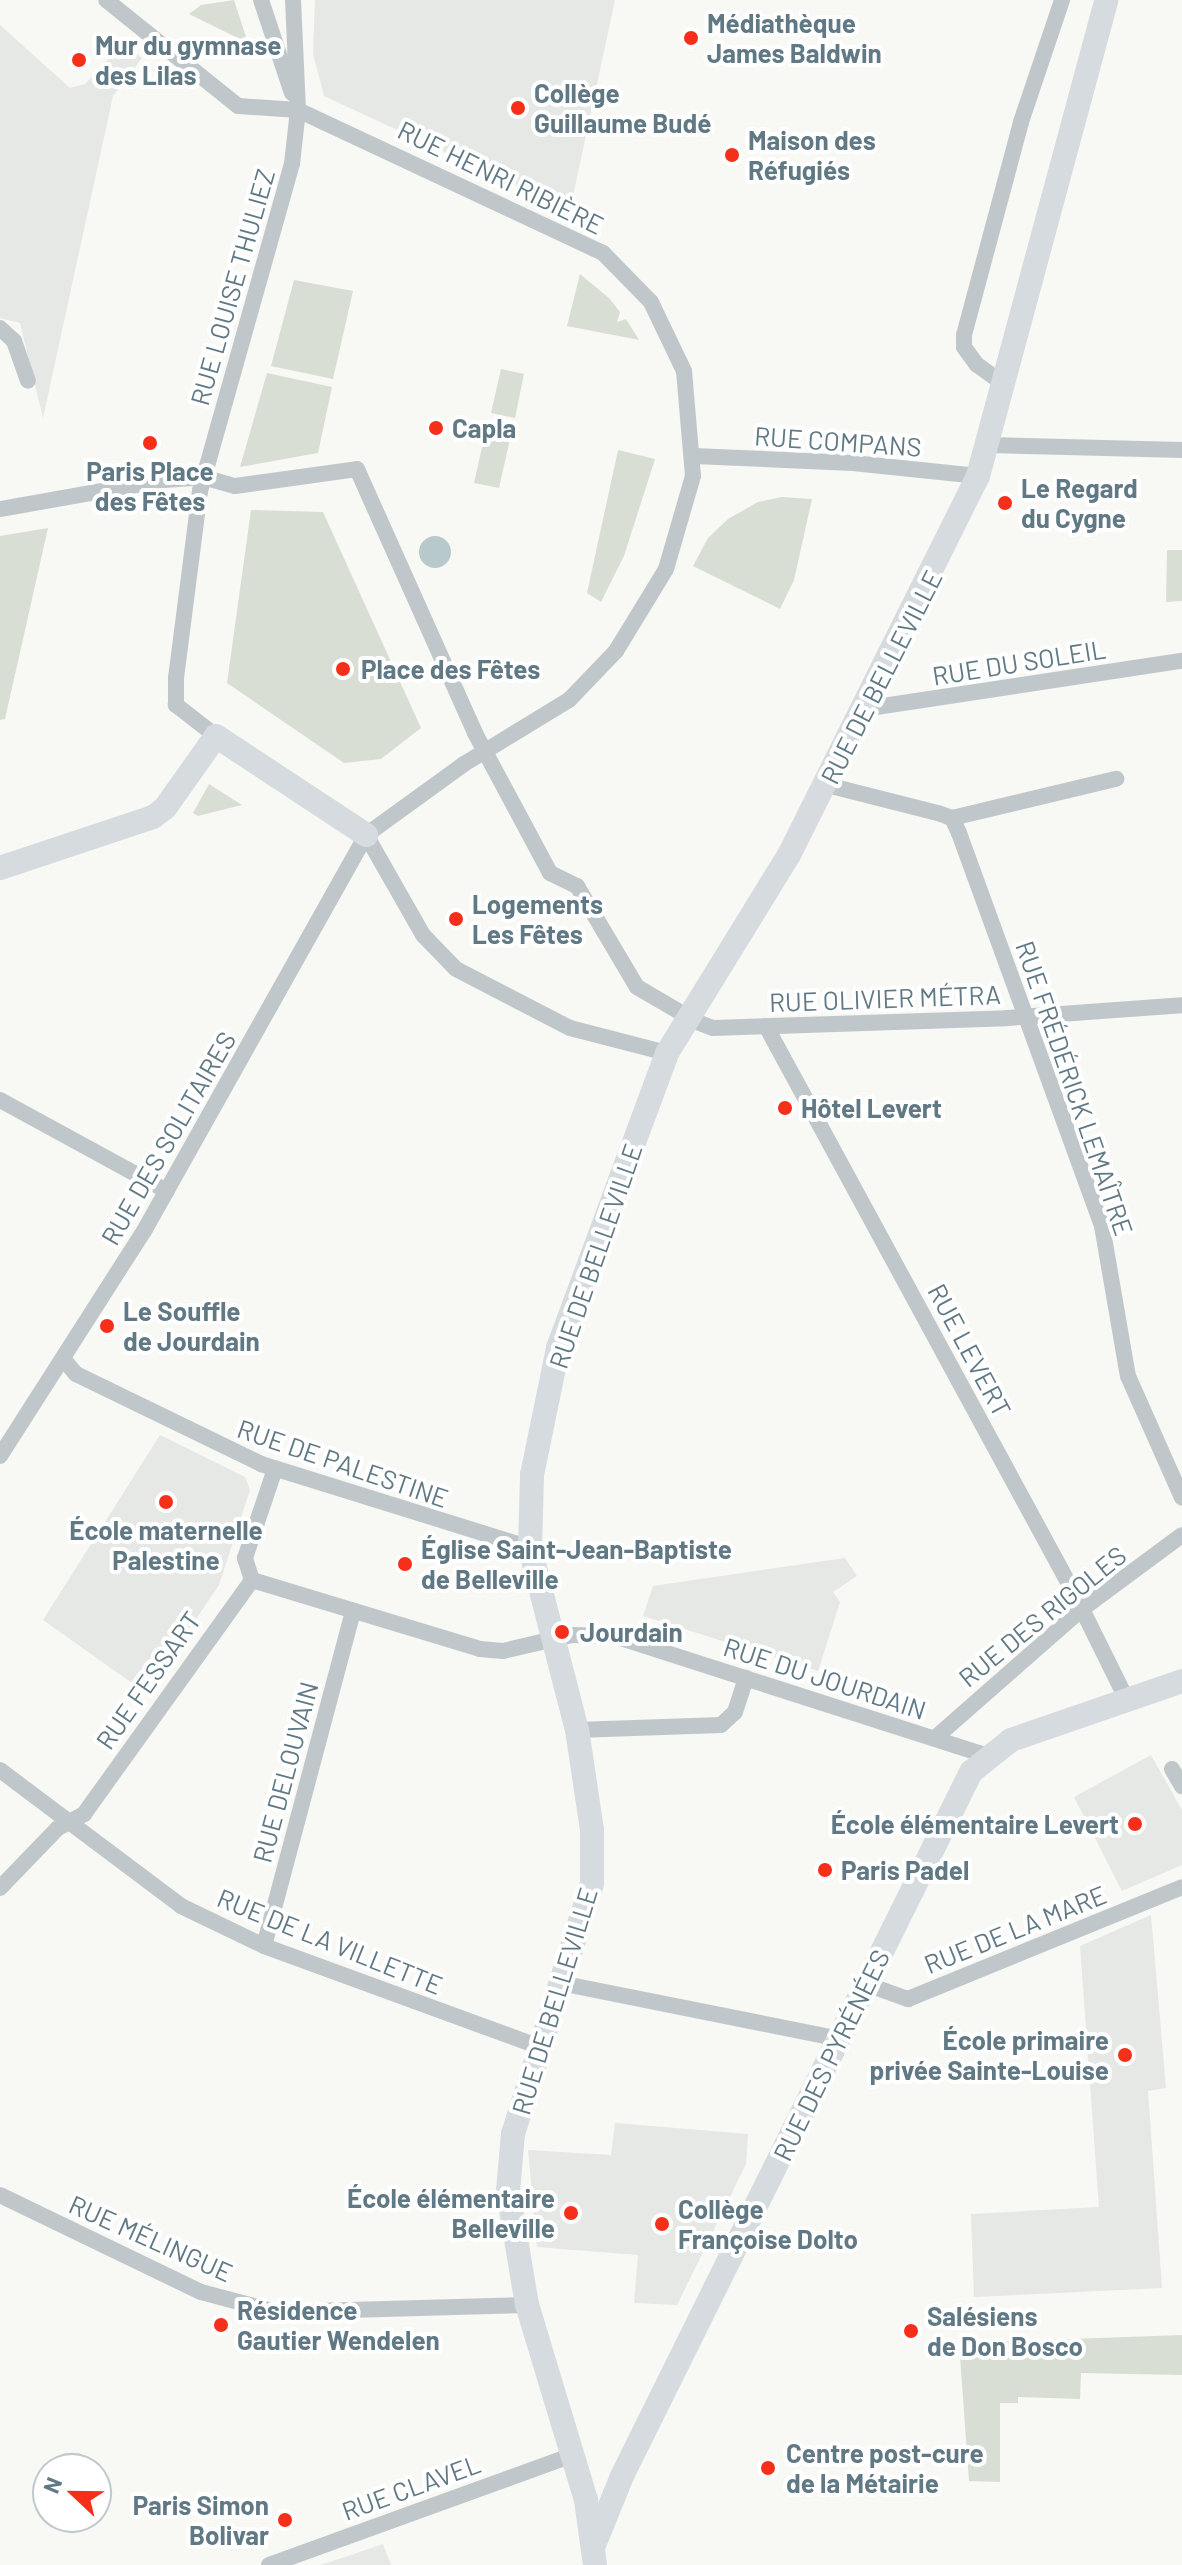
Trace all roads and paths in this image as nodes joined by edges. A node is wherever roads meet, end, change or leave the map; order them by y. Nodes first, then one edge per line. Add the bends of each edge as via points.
1 (106, 0) edge
2 (261, 0) edge
3 (293, 0) edge
4 (1062, 0) edge
5 (1106, 0) edge
6 (298, 110) junction
7 (0, 328) edge
8 (28, 381) dead end
9 (1005, 385) junction
10 (987, 445) junction
11 (1182, 450) edge
12 (694, 456) junction
13 (978, 476) junction
14 (203, 477) junction
15 (0, 509) edge
16 (1182, 661) edge
17 (863, 709) junction
18 (216, 736) junction
19 (485, 751) junction
20 (1116, 779) dead end
21 (827, 785) junction
22 (952, 818) junction
23 (366, 835) junction
24 (0, 868) edge
25 (1182, 1005) edge
26 (1028, 1016) junction
27 (688, 1017) junction
28 (766, 1026) junction
29 (667, 1053) junction
30 (0, 1100) edge
31 (167, 1191) junction
32 (65, 1361) junction
33 (0, 1423) edge
34 (15, 1433) junction
35 (0, 1456) edge
36 (275, 1469) junction
37 (1182, 1498) edge
38 (1182, 1535) edge
39 (530, 1548) junction
40 (252, 1580) junction
41 (1082, 1609) junction
42 (353, 1611) junction
43 (555, 1638) junction
44 (746, 1678) junction
45 (1182, 1681) edge
46 (1127, 1700) junction
47 (577, 1730) junction
48 (931, 1736) junction
49 (985, 1755) junction
50 (1172, 1769) dead end
51 (0, 1770) edge
52 (1182, 1786) edge
53 (70, 1822) junction
54 (1182, 1887) edge
55 (0, 1888) edge
56 (264, 1946) junction
57 (560, 1983) junction
58 (866, 1984) junction
59 (839, 2039) junction
60 (540, 2047) junction
61 (0, 2195) edge
62 (527, 2305) junction
63 (570, 2456) junction
64 (591, 2560) edge
65 (269, 2565) edge

1 - 6 street via 238,106
2 - 6 street
3 - 6 street, RUE LOUISE THULIEZ
4 - 9 street via 1021,122 964,335 964,347 977,365
5 - 9 main road, RUE DE BELLEVILLE
6 - 12 street, RUE HENRI RIBIÈRE via 570,234 626,272 651,302 684,371
6 - 14 street, RUE LOUISE THULIEZ via 292,164
7 - 8 street via 14,341
9 - 10 main road, RUE DE BELLEVILLE
10 - 11 street
10 - 13 main road, RUE DE BELLEVILLE
12 - 13 street, RUE COMPANS via 853,463
12 - 19 street, RUE HENRI RIBIÈRE via 674,547 629,635 569,700
13 - 17 main road, RUE DE BELLEVILLE
14 - 15 street
14 - 18 street via 174,694 176,705
14 - 19 street, RUE OLIVIER MÉTRA via 235,486 357,469
16 - 17 street, RUE DU SOLEIL
17 - 21 main road, RUE DE BELLEVILLE
18 - 23 main road
18 - 24 main road via 153,817
19 - 23 street, RUE HENRI RIBIÈRE
19 - 27 street, RUE OLIVIER MÉTRA via 550,873 577,886 637,987
20 - 22 street
21 - 22 street
21 - 27 main road, RUE DE BELLEVILLE
22 - 26 street, RUE FRÉDÉRICK LEMAÎTRE
23 - 29 street via 423,935 456,969 570,1028
23 - 31 street, RUE DES SOLITAIRES
25 - 26 street, RUE OLIVIER MÉTRA
26 - 28 street, RUE OLIVIER MÉTRA
26 - 37 street, RUE FRÉDÉRICK LEMAÎTRE via 1102,1226 1128,1376
27 - 28 street, RUE OLIVIER MÉTRA via 713,1028
27 - 29 main road, RUE DE BELLEVILLE
28 - 41 street, RUE LEVERT
29 - 39 main road, RUE DE BELLEVILLE via 558,1348 532,1475
30 - 31 street
31 - 32 street, RUE DES SOLITAIRES
32 - 34 street, RUE DES SOLITAIRES
32 - 36 street, RUE DE PALESTINE via 76,1374
33 - 34 street
34 - 35 street, RUE DES SOLITAIRES
36 - 39 street, RUE DE PALESTINE
36 - 40 street via 245,1558
38 - 41 street, RUE DES RIGOLES
39 - 43 main road, RUE DE BELLEVILLE
40 - 42 street, RUE DU JOURDAIN
40 - 53 street, RUE FESSART via 84,1814
41 - 46 street, RUE LEVERT
41 - 48 street, RUE DES RIGOLES
42 - 43 street, RUE DU JOURDAIN via 480,1649 503,1651
42 - 56 street, RUE DELOUVAIN
43 - 44 street, RUE DU JOURDAIN via 614,1636
43 - 47 main road, RUE DE BELLEVILLE
44 - 47 street via 735,1712 721,1725
44 - 48 street, RUE DU JOURDAIN
45 - 46 main road, RUE DES PYRÉNÉES
46 - 49 main road, RUE DES PYRÉNÉES via 1011,1740
47 - 57 main road, RUE DE BELLEVILLE via 592,1830 592,1883
48 - 49 street, RUE DU JOURDAIN
49 - 58 main road, RUE DES PYRÉNÉES via 960,1790
50 - 52 street
51 - 53 street, RUE DE LA VILLETTE
53 - 55 street, RUE FESSART
53 - 56 street, RUE DE LA VILLETTE via 181,1906
54 - 58 street, RUE DE LA MARE via 908,1999
56 - 60 street, RUE DE LA VILLETTE
57 - 59 street
57 - 60 main road, RUE DE BELLEVILLE
58 - 59 main road, RUE DES PYRÉNÉES
59 - 64 main road, RUE DES PYRÉNÉES via 622,2476
60 - 62 main road, RUE DE BELLEVILLE via 507,2170
61 - 62 street, RUE MÉLINGUE via 201,2292 276,2312
62 - 63 main road, RUE DE BELLEVILLE
63 - 64 main road, RUE DE BELLEVILLE via 586,2500
63 - 65 street, RUE CLAVEL

